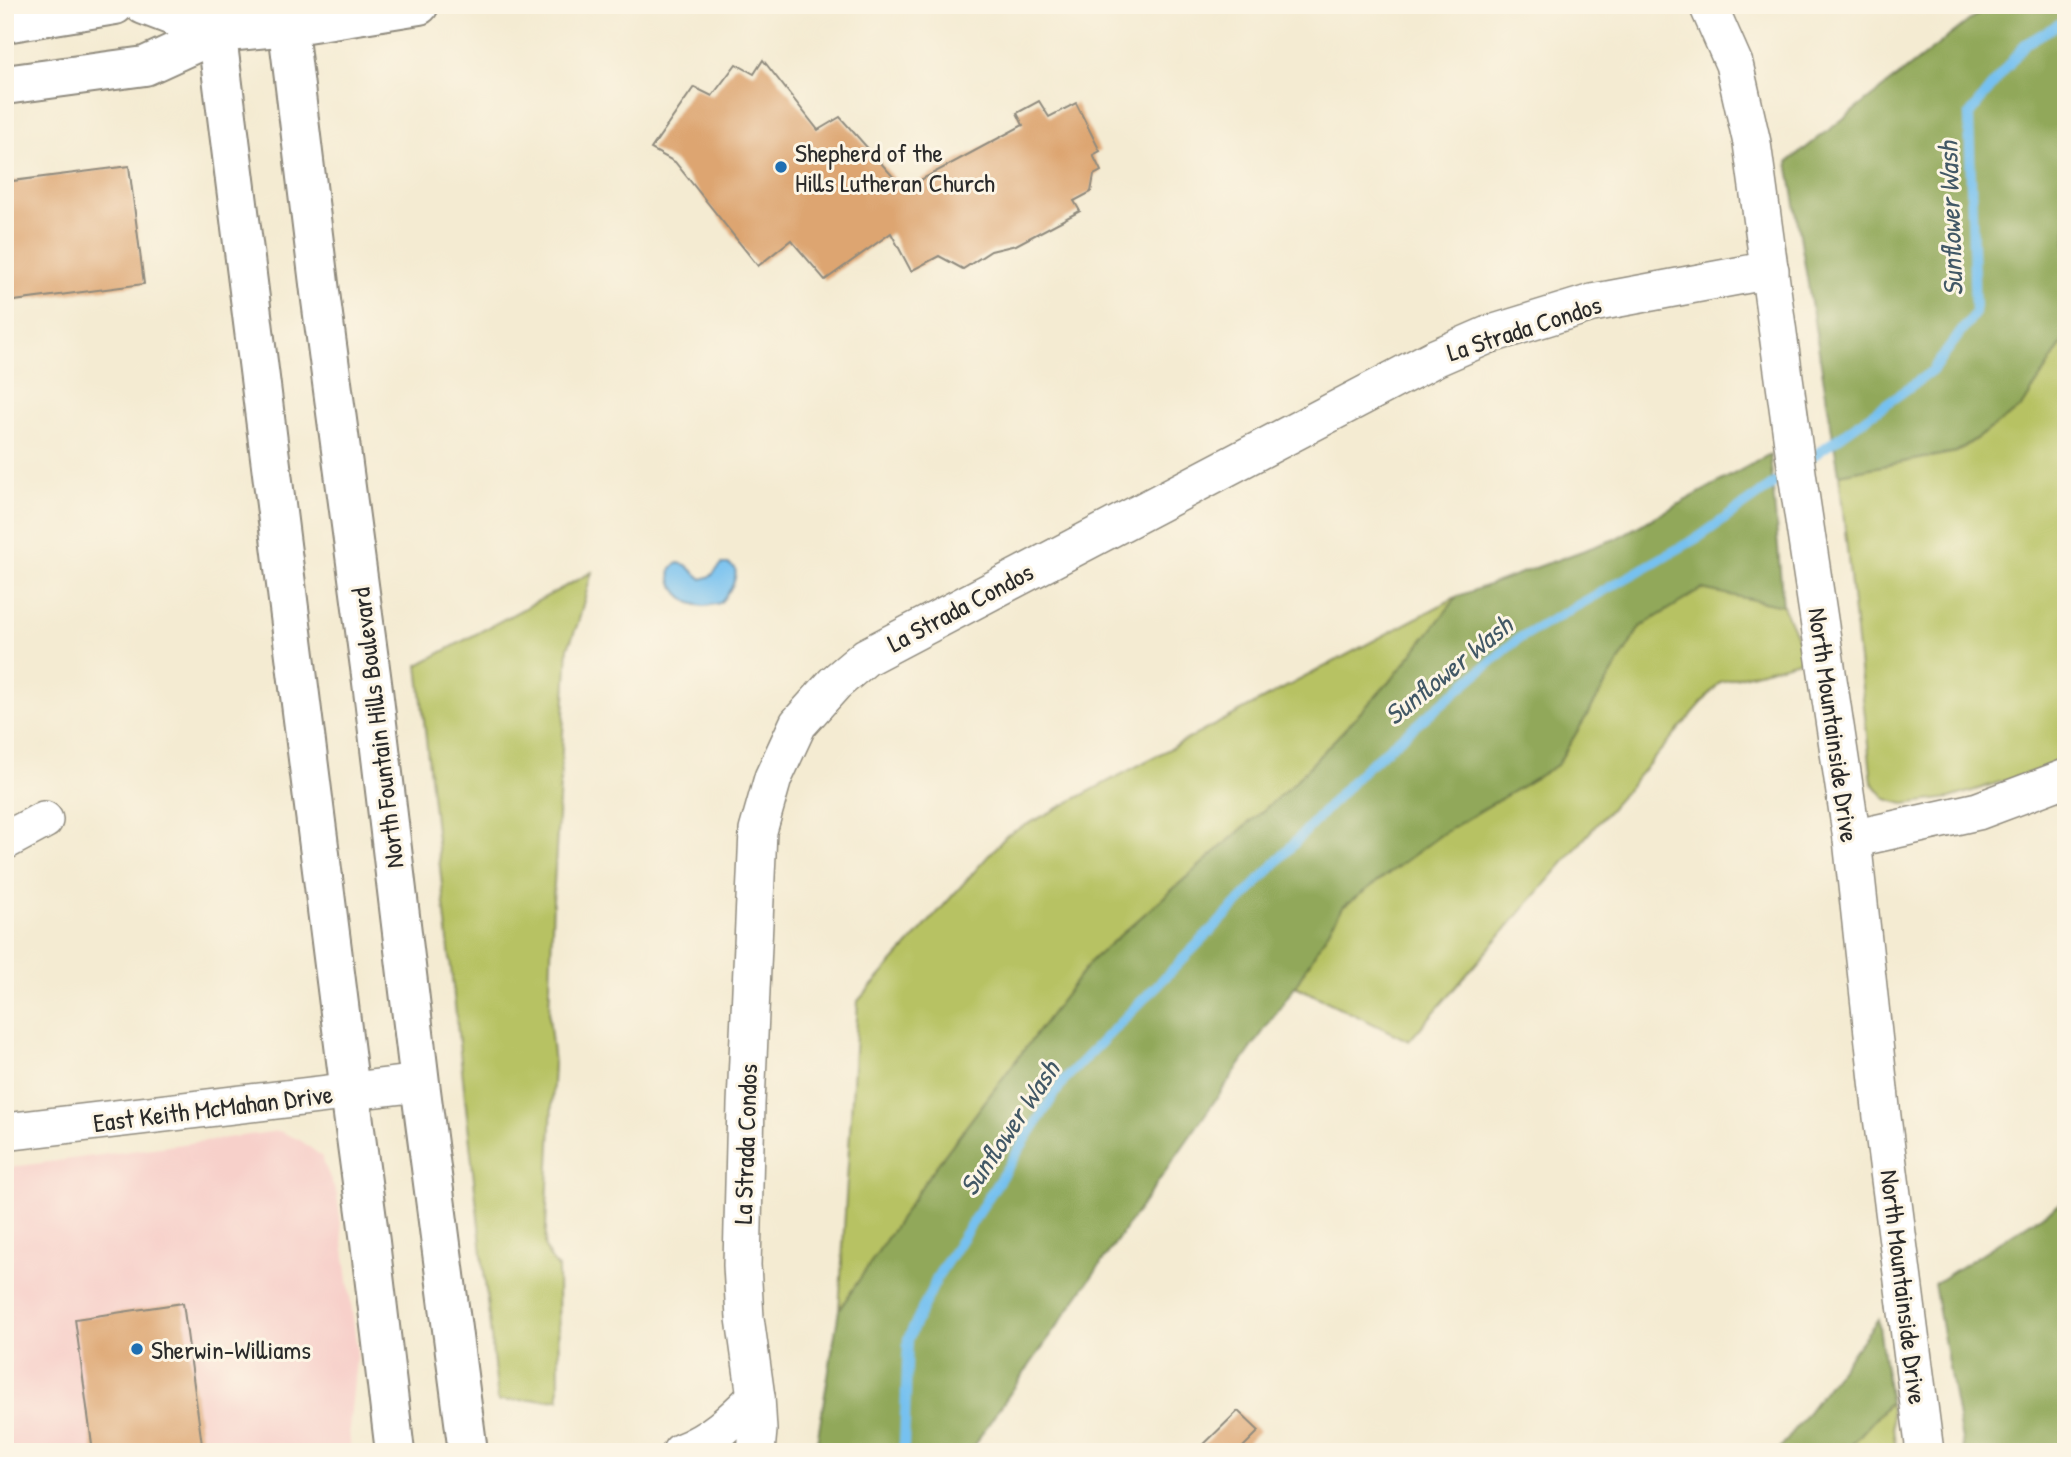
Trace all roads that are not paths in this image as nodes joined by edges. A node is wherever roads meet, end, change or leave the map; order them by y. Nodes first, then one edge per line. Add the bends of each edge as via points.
1 (115, 5) edge
2 (144, 5) edge
3 (419, 5) edge
4 (1708, 5) edge
5 (286, 16) edge
6 (215, 19) edge
7 (5, 23) edge
8 (5, 85) edge
9 (1770, 270) junction
10 (2066, 778) edge
11 (44, 820) dead end
12 (1852, 839) junction
13 (5, 841) edge
14 (420, 1083) junction
15 (349, 1092) junction
16 (5, 1132) edge
17 (756, 1396) junction
18 (395, 1452) edge
19 (468, 1452) edge
20 (681, 1452) edge
21 (756, 1452) edge
22 (1925, 1452) edge

1 - 7 main road
2 - 6 main road
3 - 5 main road
4 - 9 street, North Mountainside Drive via 1734,64 1743,100
5 - 6 main road
5 - 14 main road, North Fountain Hills Boulevard
6 - 8 main road via 145,66
6 - 15 main road
9 - 12 street, North Mountainside Drive
9 - 17 street, La Strada Condos via 1592,303 1488,335 1435,358 866,657 816,704 798,724 774,778 758,831 741,1265
10 - 12 street via 1978,811
11 - 13 street
12 - 22 street, North Mountainside Drive
14 - 15 street, East Keith McMahan Drive
14 - 19 main road, North Fountain Hills Boulevard
15 - 16 street, East Keith McMahan Drive
15 - 18 main road
17 - 20 street via 730,1423
17 - 21 street, La Strada Condos

